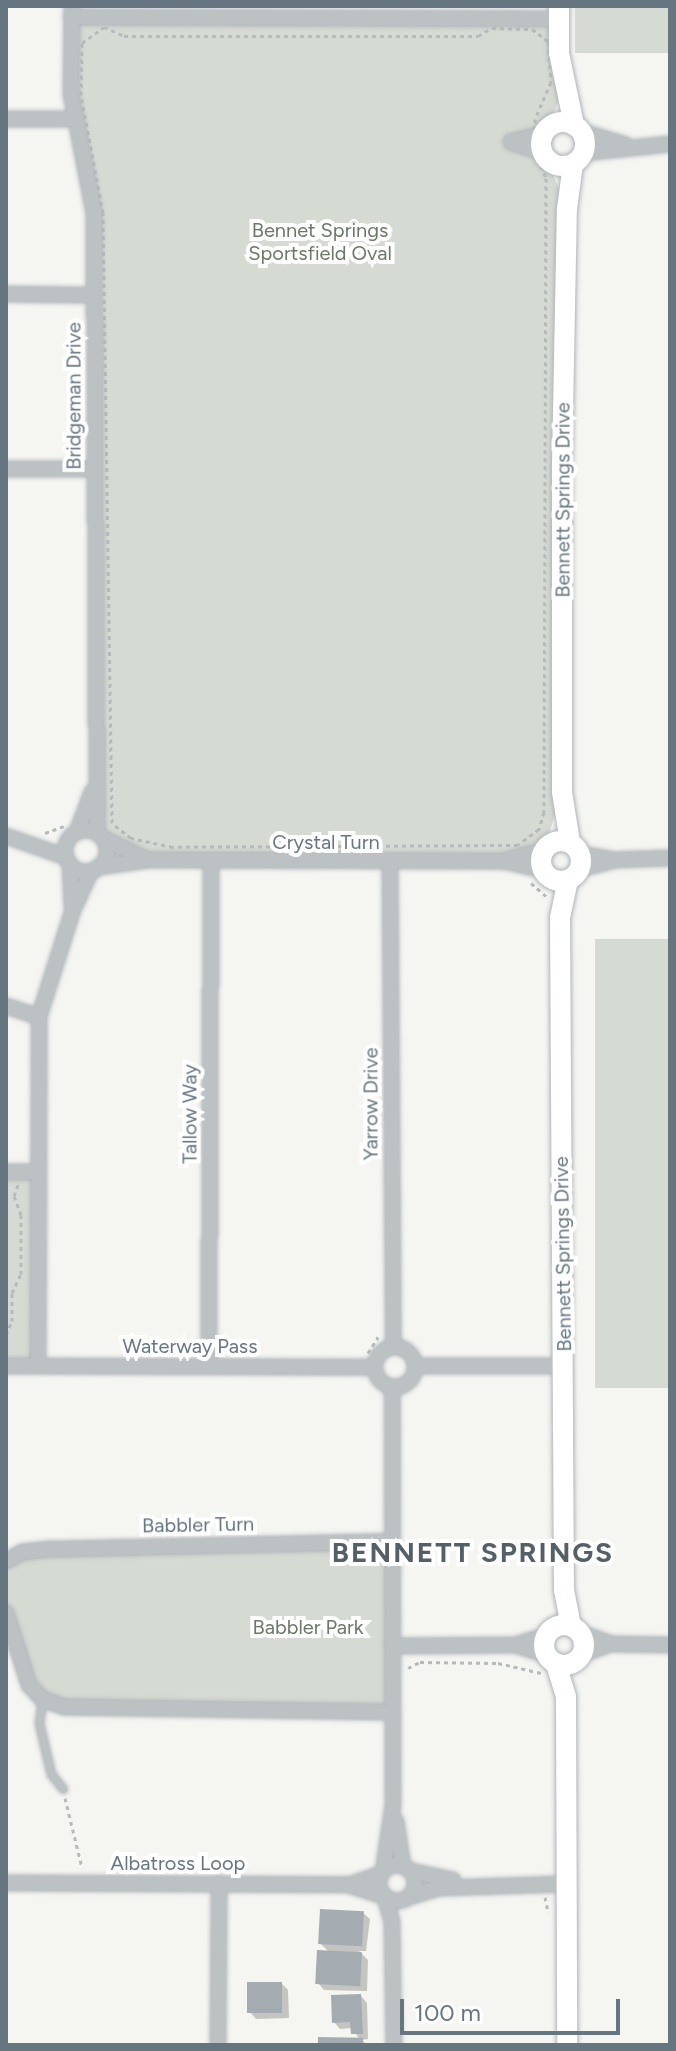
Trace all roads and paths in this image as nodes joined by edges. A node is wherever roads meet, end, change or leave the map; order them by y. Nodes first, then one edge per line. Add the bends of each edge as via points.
1 (72, 11) edge
2 (233, 11) edge
3 (395, 11) edge
4 (559, 12) edge
5 (6, 119) edge
6 (76, 119) junction
7 (552, 139) junction
8 (670, 144) edge
9 (630, 146) junction
10 (578, 158) junction
11 (567, 209) junction
12 (6, 294) edge
13 (93, 295) junction
14 (99, 332) junction
15 (6, 469) edge
16 (94, 469) junction
17 (93, 788) junction
18 (562, 792) junction
19 (70, 816) dead end
20 (100, 835) junction
21 (6, 836) edge
22 (32, 837) junction
23 (70, 849) junction
24 (670, 858) edge
25 (149, 860) junction
26 (390, 861) junction
27 (575, 861) junction
28 (211, 862) junction
29 (542, 864) junction
30 (95, 869) junction
31 (554, 909) junction
32 (73, 910) junction
33 (6, 1006) edge
34 (39, 1017) junction
35 (6, 1172) edge
36 (36, 1172) junction
37 (19, 1186) dead end
38 (6, 1335) edge
39 (393, 1347) junction
40 (38, 1365) junction
41 (6, 1366) edge
42 (209, 1366) junction
43 (415, 1366) junction
44 (564, 1366) junction
45 (374, 1367) junction
46 (392, 1388) junction
47 (393, 1541) junction
48 (6, 1561) edge
49 (6, 1613) edge
50 (670, 1645) edge
51 (392, 1646) junction
52 (561, 1647) junction
53 (393, 1683) junction
54 (42, 1699) junction
55 (393, 1712) junction
56 (63, 1789) joint
57 (393, 1805) junction
58 (407, 1868) junction
59 (382, 1873) junction
60 (85, 1880) dead end
61 (6, 1883) edge
62 (219, 1883) junction
63 (566, 1884) junction
64 (349, 1885) junction
65 (500, 1886) junction
66 (384, 1896) junction
67 (408, 1898) junction
68 (394, 1965) junction
69 (218, 2045) edge
70 (394, 2045) edge
71 (567, 2045) edge

1 - 2 street
1 - 6 street, Bridgeman Drive
2 - 3 street
3 - 4 street
4 - 7 street, Bennett Springs Drive via 564,85
5 - 6 street
6 - 13 street, Bridgeman Drive via 94,213
7 - 9 street
7 - 10 street, Bennett Springs Drive
7 - 10 street
7 - 11 street, Bennett Springs Drive
7 - 14 path via 535,119 551,82 551,55 544,35 532,29 492,28 478,36 124,36 97,28 81,47 81,95 103,213
7 - 14 path via 546,178 544,812 539,829 518,845 173,847 139,841 117,830 109,805
8 - 9 street
9 - 10 street
10 - 11 street, Bennett Springs Drive
11 - 18 street, Bennett Springs Drive
12 - 13 street
13 - 14 street, Bridgeman Drive
14 - 16 street, Bridgeman Drive
15 - 16 street
16 - 17 street, Bridgeman Drive
17 - 20 street
17 - 23 street
18 - 27 street, Bennett Springs Drive
18 - 29 street, Bennett Springs Drive
19 - 22 path via 54,832
20 - 23 street
20 - 25 street
20 - 30 street via 107,850
21 - 22 street
22 - 23 street
23 - 30 street
23 - 32 street
24 - 27 street
25 - 28 street, Crystal Turn
25 - 30 street
26 - 28 street, Crystal Turn
26 - 29 street, Crystal Turn
26 - 39 street, Yarrow Drive
27 - 29 street
27 - 29 street
27 - 31 street, Bennett Springs Drive
28 - 42 street, Tallow Way
29 - 31 street, Bennett Springs Drive
29 - 31 path
30 - 32 street
31 - 44 street, Bennett Springs Drive
32 - 34 street
33 - 34 street
34 - 36 street
35 - 36 street
36 - 40 street
37 - 38 path via 14,1196 21,1215 21,1274 12,1293
39 - 43 street via 411,1354
39 - 45 street via 380,1354
40 - 41 street, Waterway Pass
40 - 42 street, Waterway Pass
42 - 45 street, Waterway Pass
43 - 44 street
43 - 46 street via 411,1380
44 - 52 street, Bennett Springs Drive
45 - 46 street via 379,1381
46 - 47 street
47 - 48 street, Babbler Turn via 53,1549 22,1552
47 - 51 street
49 - 54 street via 29,1685
50 - 52 street
51 - 52 street
51 - 53 street
52 - 53 path via 498,1663 420,1662 400,1683
52 - 63 street, Bennett Springs Drive
53 - 55 street
54 - 55 street via 64,1707
54 - 56 lane via 39,1723 51,1774
55 - 57 street
56 - 60 path
57 - 58 street
57 - 59 street
58 - 59 street
58 - 65 street via 436,1879
58 - 67 street via 416,1885
59 - 64 street
59 - 66 street
61 - 62 street, Albatross Loop
62 - 64 street, Albatross Loop
62 - 69 street
63 - 65 street
63 - 71 street, Bennett Springs Drive
64 - 66 street
65 - 67 street via 439,1888
66 - 67 street
66 - 68 street
67 - 68 street
68 - 70 street

